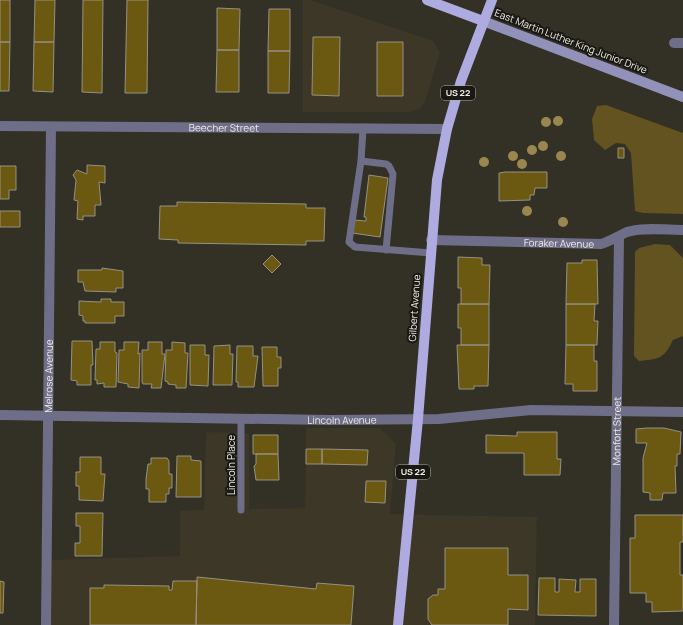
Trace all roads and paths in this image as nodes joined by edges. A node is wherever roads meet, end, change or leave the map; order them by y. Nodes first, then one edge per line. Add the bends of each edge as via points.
1 (427, 0) edge
2 (492, 0) edge
3 (483, 21) junction
4 (683, 97) edge
5 (0, 126) edge
6 (51, 127) junction
7 (363, 129) junction
8 (448, 129) junction
9 (361, 161) junction
10 (683, 230) edge
11 (619, 237) junction
12 (432, 240) junction
13 (386, 250) junction
14 (431, 252) junction
15 (617, 412) junction
16 (683, 412) edge
17 (0, 414) edge
18 (49, 416) junction
19 (418, 419) junction
20 (241, 420) junction
21 (241, 510) dead end
22 (46, 625) edge
23 (398, 625) edge
24 (614, 625) edge

1 - 3 main road, East Martin Luther King Junior Drive
2 - 3 main road, Gilbert Avenue / US 22
3 - 4 main road, East Martin Luther King Junior Drive
3 - 8 main road, Gilbert Avenue / US 22 via 461,81
5 - 6 street, Beecher Street
6 - 7 street, Beecher Street
6 - 18 street, Melrose Avenue
7 - 8 street, Beecher Street
7 - 9 lane
8 - 12 main road, Gilbert Avenue / US 22 via 438,180
9 - 13 lane via 386,164 393,174
9 - 13 lane via 349,242 355,247
10 - 11 street, Foraker Avenue via 637,230
11 - 12 street, Foraker Avenue via 601,244
11 - 15 street, Monfort Street
12 - 14 main road, Gilbert Avenue / US 22
13 - 14 lane
14 - 19 main road, Gilbert Avenue / US 22
15 - 16 street, Lincoln Avenue
15 - 19 street, Lincoln Avenue via 531,410 463,418
15 - 24 street, Monfort Street
17 - 18 street, Lincoln Avenue
18 - 20 street, Lincoln Avenue
18 - 22 street, Melrose Avenue
19 - 20 street, Lincoln Avenue
19 - 23 main road, Gilbert Avenue / US 22
20 - 21 lane, Lincoln Place

